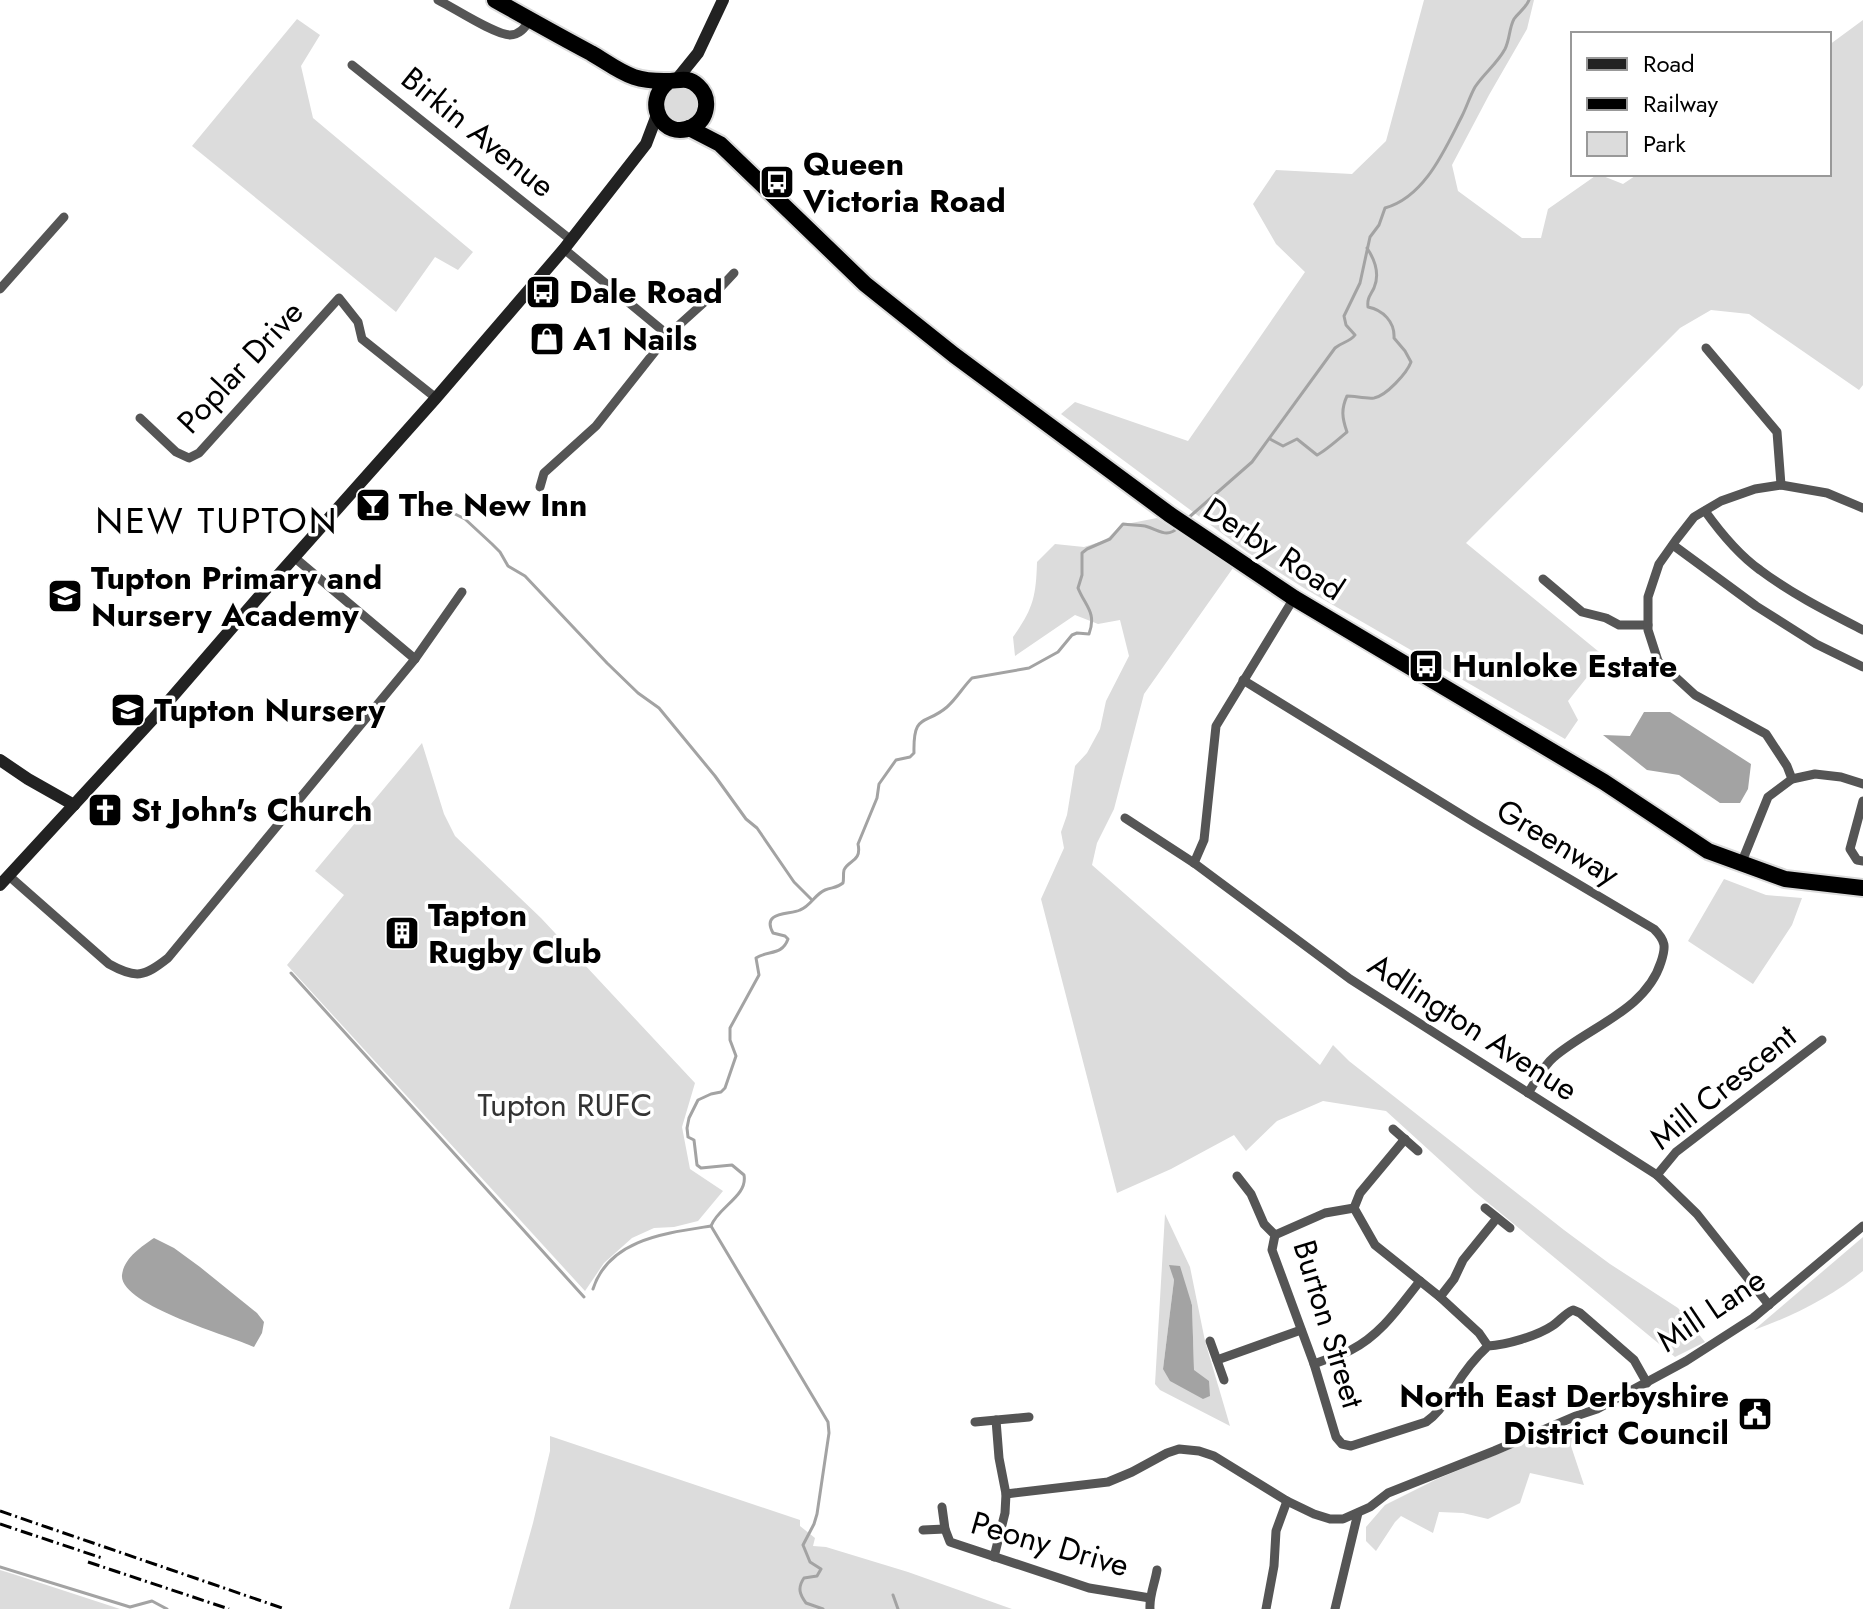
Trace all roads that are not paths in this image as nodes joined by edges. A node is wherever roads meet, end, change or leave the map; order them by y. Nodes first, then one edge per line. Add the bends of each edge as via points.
1 (438, 0) edge
2 (495, 0) edge
3 (723, 0) edge
4 (530, 20) junction
5 (698, 53) junction
6 (352, 65) dead end
7 (633, 77) junction
8 (673, 80) junction
9 (697, 84) junction
10 (656, 110) junction
11 (706, 110) junction
12 (681, 128) junction
13 (646, 144) junction
14 (720, 144) junction
15 (64, 217) dead end
16 (568, 244) junction
17 (734, 273) dead end
18 (0, 289) edge
19 (668, 335) junction
20 (1706, 348) dead end
21 (436, 398) junction
22 (140, 418) dead end
23 (1781, 485) junction
24 (540, 487) dead end
25 (1863, 508) edge
26 (1705, 511) junction
27 (1673, 545) junction
28 (295, 558) junction
29 (1543, 579) dead end
30 (462, 592) dead end
31 (1294, 598) junction
32 (1648, 625) junction
33 (1863, 630) edge
34 (415, 659) junction
35 (1863, 667) edge
36 (1243, 680) junction
37 (0, 760) edge
38 (1792, 779) junction
39 (1863, 784) edge
40 (1863, 801) edge
41 (74, 805) junction
42 (1125, 818) dead end
43 (1863, 861) edge
44 (1194, 863) junction
45 (1741, 864) junction
46 (4, 881) edge
47 (1863, 888) edge
48 (1822, 1040) dead end
49 (1528, 1093) junction
50 (1393, 1129) dead end
51 (1405, 1139) junction
52 (1418, 1151) dead end
53 (1657, 1175) junction
54 (1237, 1176) dead end
55 (1354, 1208) junction
56 (1485, 1208) dead end
57 (1497, 1218) junction
58 (1863, 1226) edge
59 (1510, 1228) dead end
60 (1275, 1235) junction
61 (1420, 1281) junction
62 (1440, 1297) junction
63 (1769, 1305) junction
64 (1301, 1330) junction
65 (1210, 1341) dead end
66 (1488, 1346) junction
67 (1217, 1360) junction
68 (1314, 1364) junction
69 (1224, 1380) dead end
70 (1647, 1383) junction
71 (1029, 1417) dead end
72 (996, 1420) junction
73 (975, 1422) dead end
74 (1006, 1494) junction
75 (1287, 1501) junction
76 (942, 1507) dead end
77 (1358, 1513) junction
78 (945, 1529) junction
79 (923, 1530) dead end
80 (994, 1557) junction
81 (1157, 1570) dead end
82 (1150, 1598) junction
83 (1150, 1609) edge
84 (1266, 1609) edge
85 (1335, 1609) edge

1 - 4 street via 509,35 519,33
2 - 4 highway
3 - 5 street
4 - 7 highway
5 - 8 street
5 - 9 street
6 - 16 street, Birkin Avenue
7 - 8 highway
7 - 10 highway
8 - 9 highway
8 - 10 highway via 659,91
9 - 11 highway
10 - 12 highway via 666,126
10 - 13 street
11 - 12 highway via 702,118
11 - 14 highway, Derby Road
12 - 13 street
12 - 14 highway, Derby Road
13 - 16 street
14 - 31 highway, Derby Road via 865,284 966,364 1169,514
15 - 18 street
16 - 19 street
16 - 21 street
17 - 19 street
19 - 24 street via 596,426 544,473
20 - 23 street via 1777,432
21 - 22 street, Poplar Drive via 362,339 358,322 339,298 199,453 189,458 176,452
21 - 28 street
23 - 25 street via 1827,493
23 - 26 street via 1755,489
26 - 27 street
26 - 33 street via 1758,569
27 - 32 street via 1659,564 1648,597
27 - 35 street via 1756,606
28 - 34 street
28 - 41 street
29 - 32 street via 1582,612 1619,625
30 - 34 street
31 - 36 street
31 - 45 highway, Derby Road via 1604,782 1708,851
32 - 38 street via 1658,661 1667,671 1695,695 1766,734
34 - 46 street via 168,958 150,972 128,974 109,964
36 - 44 street via 1216,726 1204,840
36 - 49 street, Greenway via 1662,937 1660,966 1648,987 1631,1005 1552,1058
37 - 41 street
38 - 39 street via 1815,774
38 - 45 street via 1768,797
40 - 43 street via 1850,849
41 - 46 street
42 - 44 street, Adlington Avenue
44 - 49 street, Adlington Avenue via 1350,979
45 - 47 highway, Derby Road via 1785,879
48 - 53 street, Mill Crescent via 1676,1152
49 - 53 street, Adlington Avenue
50 - 51 street
51 - 52 street
51 - 55 street via 1360,1193
53 - 63 street, Adlington Avenue via 1697,1214
54 - 60 street, Burton Street
55 - 60 street via 1325,1213
55 - 61 street via 1375,1245
56 - 57 street
57 - 59 street
57 - 62 street
58 - 63 street, Mill Lane
60 - 64 street, Burton Street via 1272,1250
61 - 62 street
61 - 68 street via 1365,1342
62 - 66 street
63 - 70 street, Mill Lane
64 - 67 street
64 - 68 street, Burton Street
65 - 67 street
66 - 68 street, Burton Street via 1436,1415 1351,1446 1336,1437
66 - 70 street via 1547,1329 1573,1310 1634,1360
67 - 69 street
70 - 77 street, Mill Lane via 1597,1409 1388,1493
71 - 72 street
72 - 73 street
72 - 74 street
74 - 75 street, Mill Lane via 1108,1482 1179,1449 1214,1456
74 - 80 street
75 - 77 street, Mill Lane via 1330,1519
75 - 84 street via 1276,1531
76 - 78 street, Peony Drive
77 - 85 street
78 - 79 street, Peony Drive
78 - 80 street, Peony Drive via 950,1542
80 - 82 street, Peony Drive via 1089,1588
81 - 82 street, Peony Drive
82 - 83 street, Peony Drive

